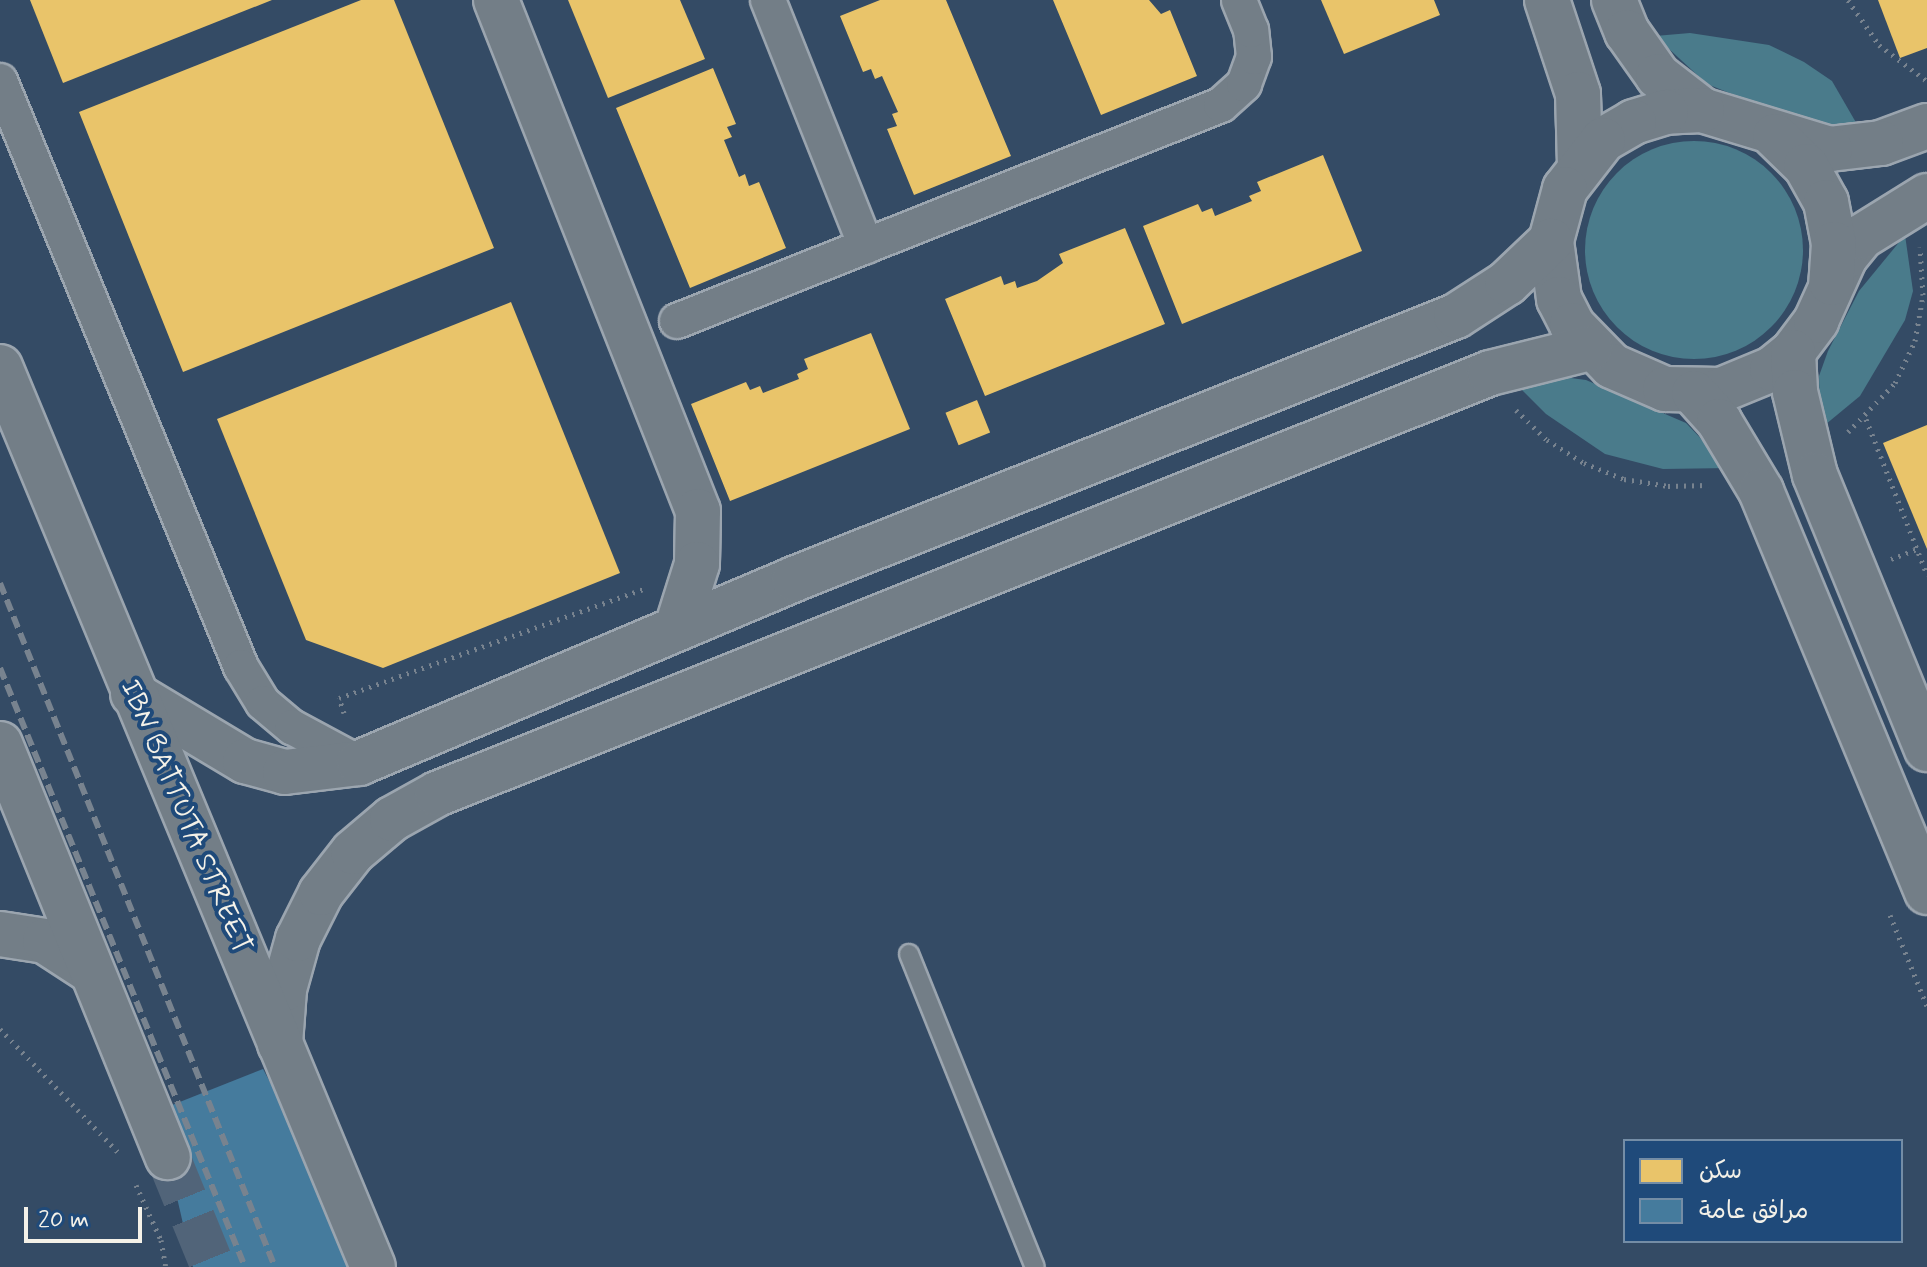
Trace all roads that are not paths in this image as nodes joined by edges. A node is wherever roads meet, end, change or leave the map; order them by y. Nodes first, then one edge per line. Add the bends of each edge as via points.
1 (496, 0) edge
2 (768, 0) edge
3 (1239, 0) edge
4 (1547, 0) edge
5 (1614, 0) edge
6 (0, 81) edge
7 (1702, 110) junction
8 (1927, 126) edge
9 (1775, 136) junction
10 (1580, 165) junction
11 (1917, 201) edge
12 (1551, 241) junction
13 (866, 246) junction
14 (1830, 286) junction
15 (677, 321) dead end
16 (1590, 348) junction
17 (1793, 352) junction
18 (0, 367) edge
19 (1694, 393) junction
20 (677, 628) junction
21 (133, 694) junction
22 (0, 744) edge
23 (1927, 749) edge
24 (359, 763) junction
25 (1927, 892) edge
26 (0, 934) edge
27 (909, 954) dead end
28 (91, 971) junction
29 (280, 1044) junction
30 (149, 1164) tunnel mouth
31 (373, 1267) edge
32 (1035, 1267) edge

1 - 20 street via 698,511 697,564
2 - 13 street
3 - 13 street via 1254,44 1251,70 1221,105
4 - 10 street via 1578,94
5 - 7 street via 1627,32 1658,76
6 - 24 street via 241,667 263,703 292,727
7 - 9 street via 1741,118
7 - 10 street via 1666,112 1634,122 1603,140
8 - 9 street via 1855,149 1830,149
9 - 14 street via 1806,166 1826,202 1834,244
10 - 12 street via 1560,201
11 - 14 street via 1861,237
12 - 16 street via 1559,299
12 - 20 street via 1507,283 1456,316
13 - 15 street
14 - 17 street via 1816,321
16 - 19 street via 1637,381
16 - 29 street via 1490,373 452,788 392,819 353,852 321,893 303,928 284,989
17 - 19 street via 1747,382
17 - 23 street via 1795,392 1809,455
18 - 21 street, IBN BATTUTA STREET
19 - 25 street via 1754,476
20 - 24 street
21 - 24 street via 245,761 285,772
21 - 29 street, IBN BATTUTA STREET
22 - 28 street
26 - 28 street via 45,941
27 - 32 lane
28 - 30 street
29 - 31 street, IBN BATTUTA STREET

